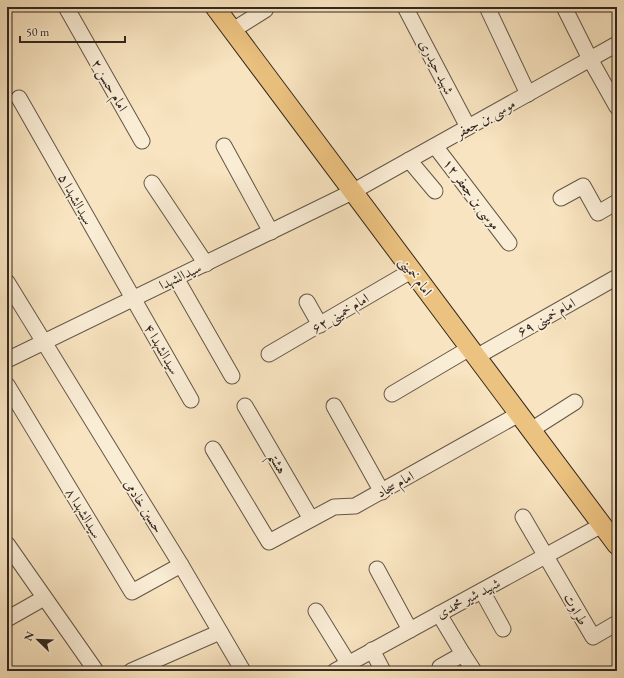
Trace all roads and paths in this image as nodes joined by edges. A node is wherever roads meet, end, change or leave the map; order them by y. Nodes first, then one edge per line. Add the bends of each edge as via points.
1 (66, 7) edge
2 (215, 7) edge
3 (405, 7) edge
4 (487, 7) edge
5 (564, 7) edge
6 (266, 8) edge
7 (233, 30) junction
8 (617, 44) edge
9 (590, 60) junction
10 (528, 94) junction
11 (19, 98) dead end
12 (617, 107) edge
13 (468, 127) junction
14 (142, 141) dead end
15 (224, 146) dead end
16 (435, 146) junction
17 (410, 160) junction
18 (152, 184) dead end
19 (435, 191) dead end
20 (352, 192) junction
21 (561, 198) dead end
22 (617, 202) edge
23 (271, 232) junction
24 (509, 243) dead end
25 (206, 264) junction
26 (411, 271) junction
27 (617, 277) edge
28 (176, 278) junction
29 (7, 282) edge
30 (132, 299) junction
31 (307, 302) dead end
32 (320, 325) junction
33 (43, 343) junction
34 (473, 353) junction
35 (269, 354) dead end
36 (7, 360) edge
37 (232, 376) dead end
38 (7, 385) edge
39 (392, 394) dead end
40 (191, 400) dead end
41 (575, 402) dead end
42 (245, 406) dead end
43 (334, 406) dead end
44 (519, 414) junction
45 (531, 430) junction
46 (213, 449) dead end
47 (382, 492) junction
48 (523, 517) dead end
49 (311, 519) junction
50 (602, 525) junction
51 (7, 544) edge
52 (617, 545) edge
53 (546, 557) junction
54 (181, 565) junction
55 (377, 569) dead end
56 (482, 591) junction
57 (44, 598) junction
58 (316, 611) dead end
59 (439, 614) junction
60 (7, 620) edge
61 (617, 622) edge
62 (503, 629) dead end
63 (410, 630) junction
64 (220, 632) junction
65 (372, 650) junction
66 (463, 654) junction
67 (351, 667) edge
68 (440, 667) dead end
69 (96, 671) edge
70 (131, 671) edge
71 (243, 671) edge
72 (335, 671) edge
73 (382, 671) edge
74 (474, 671) edge

1 - 14 street, امام حسن ۲
2 - 7 main road, امام خمینی
3 - 13 street, شهید حیدری
4 - 10 street
5 - 9 street
6 - 7 street
7 - 20 main road, امام خمینی
8 - 9 street, موسی بن جعفر
9 - 10 street, موسی بن جعفر
9 - 12 street
10 - 13 street, موسی بن جعفر
11 - 30 street, سیدالشهدا ۵
13 - 16 street, موسی بن جعفر
15 - 23 street
16 - 17 street, موسی بن جعفر
16 - 24 street, موسی بن جعفر ۱۲
17 - 19 street
17 - 20 street, موسی بن جعفر
18 - 25 street
20 - 23 street, سیدالشهدا
20 - 26 main road, امام خمینی
21 - 22 street via 583,186 598,213
23 - 25 street, سیدالشهدا
25 - 28 street, سیدالشهدا
26 - 32 street, امام خمینی ۶۲
26 - 34 main road, امام خمینی
27 - 34 street, امام خمینی ۶۹
28 - 30 street, سیدالشهدا
28 - 37 street
29 - 33 street, حسین خادمی
30 - 33 street, سیدالشهدا
30 - 40 street, سیدالشهدا ۴
31 - 32 street
32 - 35 street, امام خمینی ۶۲
33 - 36 street, سیدالشهدا
33 - 54 street, حسین خادمی
34 - 39 street, امام خمینی ۶۹
34 - 44 main road, امام خمینی
38 - 54 street, سیدالشهدا ۸ via 132,592
41 - 45 street
42 - 49 street, هشتم
43 - 47 street
44 - 45 main road, امام خمینی
44 - 47 street, امام سجاد
45 - 50 main road, امام خمینی
46 - 49 street, امام سجاد via 269,542
47 - 49 street, امام سجاد via 355,506 334,507
48 - 53 street
50 - 52 main road, امام خمینی
50 - 53 street, شهید شیر محمدی
51 - 57 street
53 - 56 street, شهید شیر محمدی
53 - 61 street, طراوت via 593,637
54 - 64 street, حسین خادمی
55 - 63 street
56 - 59 street, شهید شیر محمدی
56 - 62 street
57 - 60 street
57 - 69 street
58 - 67 street
59 - 63 street, شهید شیر محمدی
59 - 66 street
63 - 65 street, شهید شیر محمدی
64 - 70 street
64 - 71 street, حسین خادمی
65 - 67 street, شهید شیر محمدی
65 - 73 street
66 - 68 street
66 - 74 street
67 - 72 street, شهید شیر محمدی

